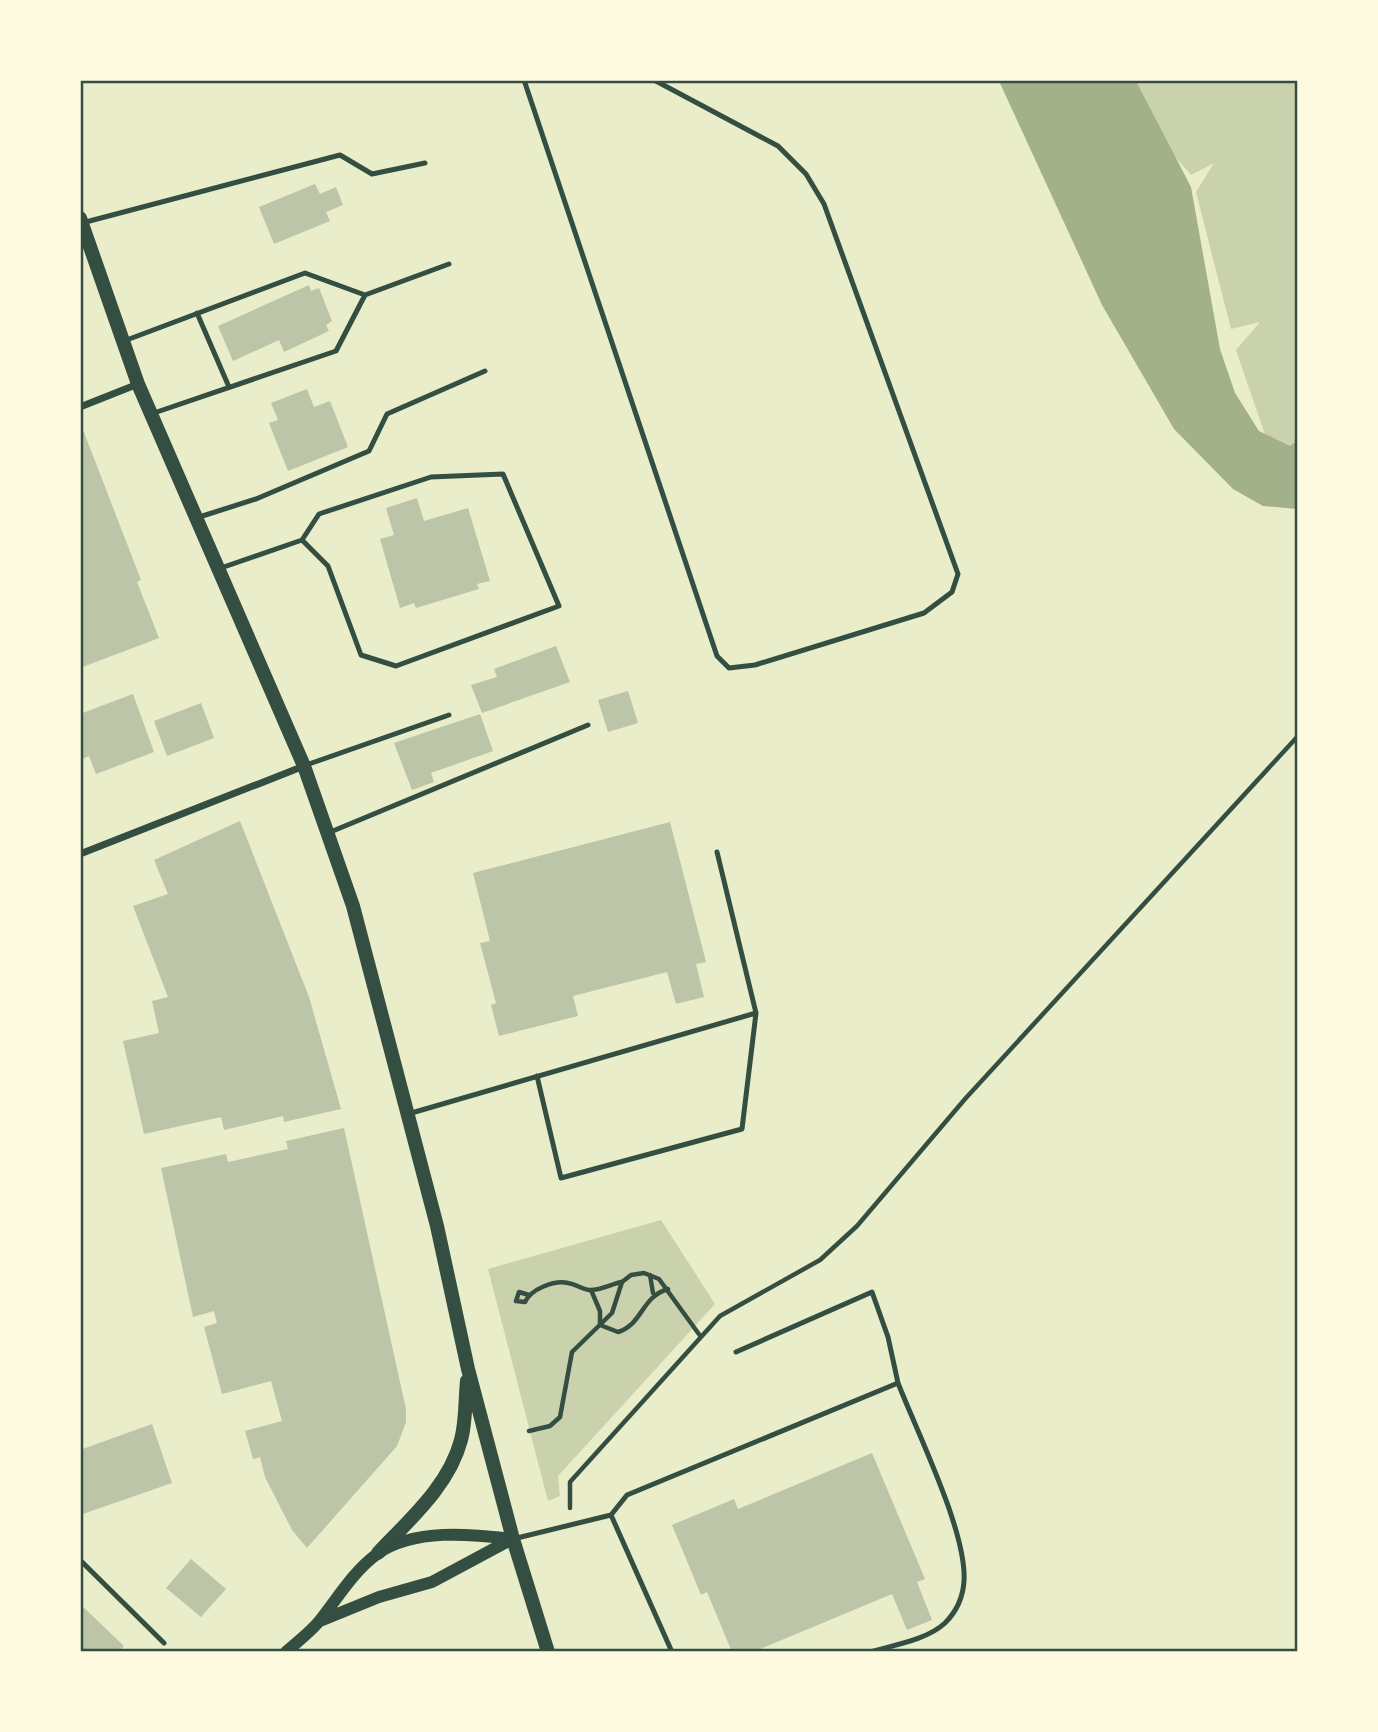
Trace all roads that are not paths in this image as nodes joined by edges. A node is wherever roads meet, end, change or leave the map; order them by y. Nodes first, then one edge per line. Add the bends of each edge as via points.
1 (524, 80) edge
2 (654, 80) edge
3 (425, 163) dead end
4 (81, 220) edge
5 (449, 264) dead end
6 (365, 295) junction
7 (197, 313) junction
8 (124, 341) junction
9 (485, 371) dead end
10 (138, 384) junction
11 (229, 387) junction
12 (80, 407) edge
13 (151, 414) junction
14 (195, 518) junction
15 (302, 540) junction
16 (218, 569) junction
17 (449, 715) dead end
18 (588, 725) dead end
19 (304, 766) junction
20 (328, 833) junction
21 (717, 852) dead end
22 (80, 855) edge
23 (756, 1013) junction
24 (537, 1076) junction
25 (408, 1114) junction
26 (736, 1352) dead end
27 (468, 1369) junction
28 (898, 1383) junction
29 (611, 1515) junction
30 (513, 1539) junction
31 (378, 1553) junction
32 (80, 1560) edge
33 (320, 1621) junction
34 (164, 1643) dead end
35 (286, 1651) edge
36 (548, 1651) edge
37 (672, 1651) edge
38 (870, 1651) edge

1 - 2 lane via 717,656 729,668 755,665 925,613 953,592 957,574 824,204 806,174 778,146
3 - 4 lane via 372,174 340,155
4 - 8 main road
5 - 6 lane
6 - 7 lane via 305,272
6 - 11 lane via 336,351
7 - 8 lane
7 - 11 lane
8 - 10 main road
9 - 14 lane via 387,414 369,451 256,499
10 - 12 street
10 - 13 main road
11 - 13 lane
13 - 14 main road
14 - 16 main road
15 - 15 lane via 328,566 361,655 396,666 559,606 503,474 431,477 319,514
15 - 16 lane
16 - 19 main road
17 - 19 lane
18 - 20 lane
19 - 20 main road
19 - 22 street
20 - 25 main road via 353,906
21 - 23 lane
23 - 24 lane
23 - 24 lane via 742,1129 561,1178
24 - 25 lane
25 - 27 main road
26 - 28 lane via 872,1292
27 - 30 main road
27 - 31 main road via 461,1440 450,1468
28 - 29 lane via 627,1495
28 - 38 lane via 959,1538 964,1580 960,1604 943,1625
29 - 30 lane
29 - 37 lane
30 - 31 street via 457,1533 416,1539
30 - 33 street via 432,1582
30 - 36 main road
31 - 33 street via 344,1586
32 - 34 lane
33 - 35 street

